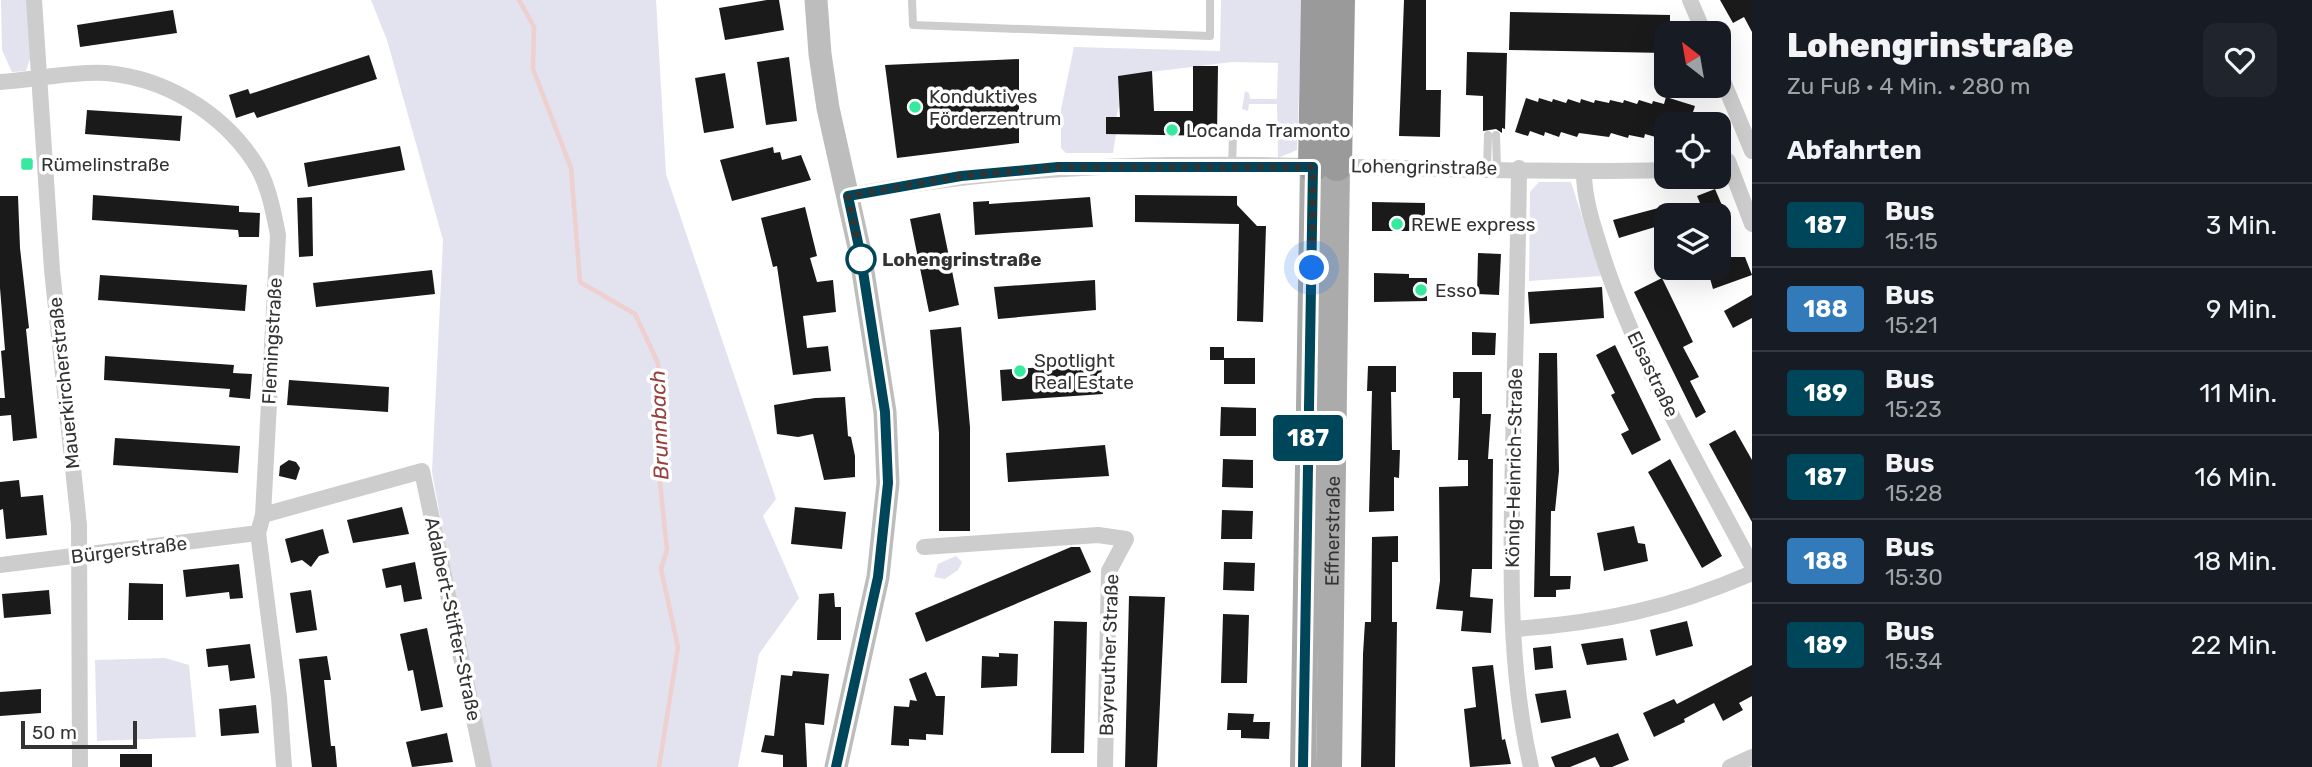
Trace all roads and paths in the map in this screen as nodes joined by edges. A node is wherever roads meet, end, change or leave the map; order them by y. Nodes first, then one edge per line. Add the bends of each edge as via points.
1 (34, 0) edge
2 (816, 0) edge
3 (912, 0) edge
4 (1210, 0) edge
5 (1316, 0) edge
6 (1340, 0) edge
7 (1690, 0) edge
8 (1699, 21) edge
9 (41, 79) junction
10 (0, 82) edge
11 (1730, 98) edge
12 (1492, 135) dead end
13 (1233, 136) dead end
14 (1752, 152) edge
15 (1731, 159) edge
16 (1325, 166) junction
17 (1232, 167) junction
18 (1492, 168) junction
19 (1519, 169) junction
20 (1654, 170) edge
21 (1584, 172) junction
22 (1731, 179) edge
23 (848, 196) junction
24 (1752, 223) edge
25 (263, 515) junction
26 (258, 533) junction
27 (924, 547) dead end
28 (81, 556) junction
29 (0, 565) edge
30 (1752, 566) edge
31 (1752, 573) edge
32 (1514, 629) junction
33 (1752, 757) edge
34 (80, 767) edge
35 (284, 767) edge
36 (484, 767) edge
37 (836, 767) edge
38 (1105, 767) edge
39 (1303, 767) edge
40 (1329, 767) edge
41 (1531, 767) edge
42 (1730, 767) edge

1 - 9 street, Mauerkircherstraße
2 - 23 main road via 820,54
3 - 4 lane via 913,25 1210,36
5 - 16 highway, Effnerstraße
6 - 16 highway, Effnerstraße
7 - 8 street
9 - 10 street
9 - 25 street, Flemingstraße via 103,73 136,77 171,90 205,110 254,161 271,200 278,235
9 - 28 street, Mauerkircherstraße via 52,270
11 - 14 street
12 - 18 lane
13 - 17 lane
14 - 15 street
16 - 17 street, Lohengrinstraße
16 - 18 street, Lohengrinstraße
16 - 39 main road, Effnerstraße via 1306,508
16 - 40 main road, Effnerstraße
17 - 23 street, Lohengrinstraße via 1058,167 961,176
18 - 19 street, Lohengrinstraße
19 - 21 street, Lohengrinstraße
19 - 32 street, König-Heinrich-Straße
20 - 21 street, Lohengrinstraße
21 - 30 street, Elsastraße via 1584,194 1641,355
22 - 24 street
23 - 37 main road via 885,412 888,483 878,577
25 - 26 street, Flemingstraße
25 - 36 street, Adalbert-Stifter-Straße via 422,471
26 - 28 street, Bürgerstraße
26 - 35 street, Flemingstraße
27 - 38 street, Bayreuther Straße via 1098,535 1126,539 1109,571
28 - 29 street, Bürgerstraße
28 - 34 street, Mauerkircherstraße
31 - 32 street via 1699,596 1632,615
32 - 41 street, König-Heinrich-Straße via 1522,728
33 - 42 street

